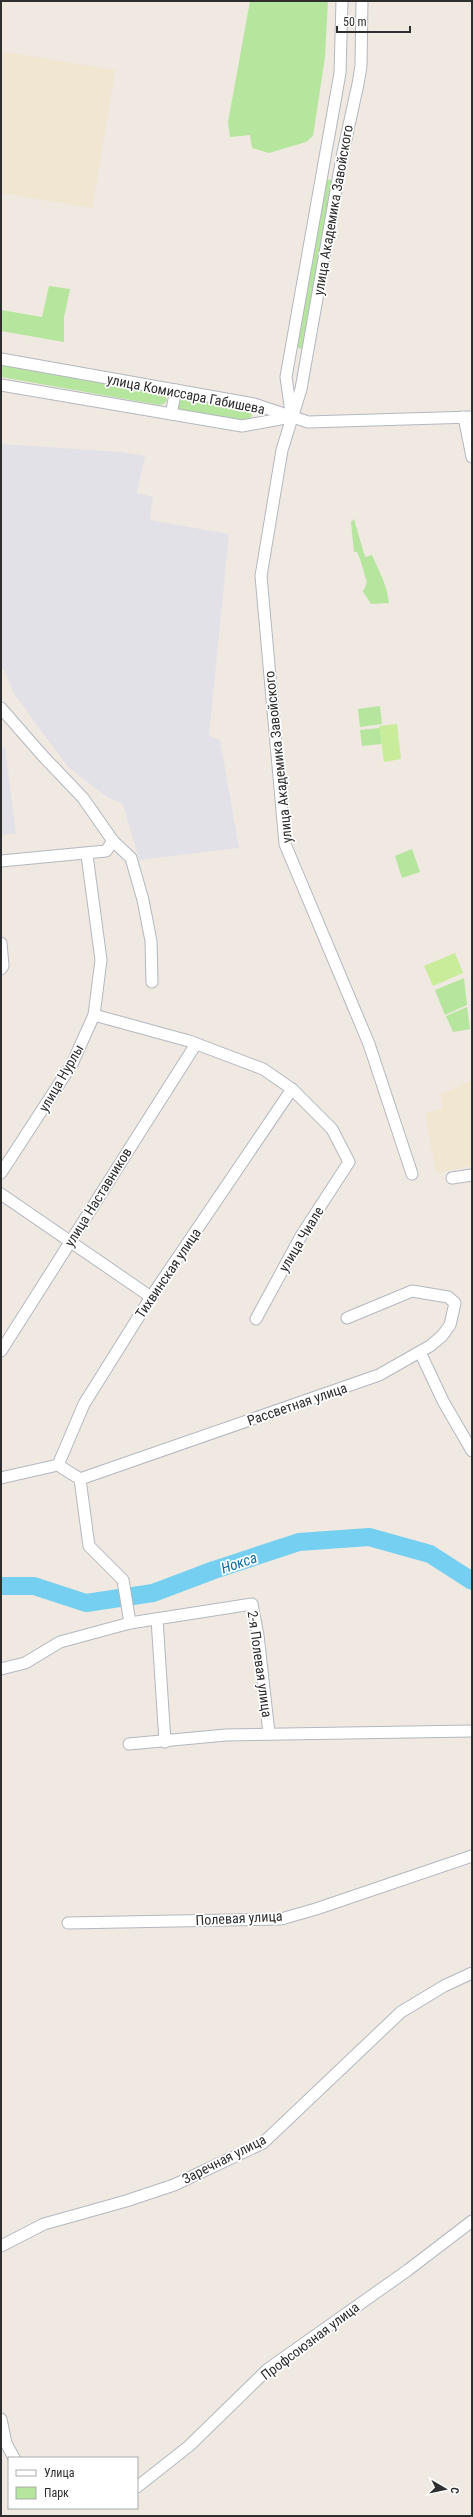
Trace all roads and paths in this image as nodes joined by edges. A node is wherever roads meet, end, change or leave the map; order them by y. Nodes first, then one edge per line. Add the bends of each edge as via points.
1 (342, 1) edge
2 (362, 1) edge
3 (324, 172) junction
4 (338, 174) junction
5 (1, 359) edge
6 (1, 385) edge
7 (176, 390) junction
8 (172, 414) junction
9 (292, 417) junction
10 (468, 417) edge
11 (472, 457) edge
12 (1, 708) edge
13 (113, 841) junction
14 (87, 855) junction
15 (1, 861) edge
16 (1, 943) edge
17 (1, 969) edge
18 (152, 982) dead end
19 (94, 1015) junction
20 (196, 1044) junction
21 (292, 1089) junction
22 (1, 1173) edge
23 (412, 1174) dead end
24 (472, 1175) edge
25 (452, 1178) dead end
26 (1, 1194) edge
27 (71, 1241) junction
28 (151, 1297) junction
29 (347, 1318) dead end
30 (256, 1319) dead end
31 (1, 1351) edge
32 (420, 1352) junction
33 (472, 1451) edge
34 (58, 1465) junction
35 (1, 1478) edge
36 (80, 1479) junction
37 (157, 1619) junction
38 (130, 1623) junction
39 (1, 1669) edge
40 (472, 1731) edge
41 (269, 1734) junction
42 (165, 1742) junction
43 (129, 1744) dead end
44 (472, 1856) edge
45 (68, 1924) dead end
46 (472, 1974) edge
47 (472, 2221) edge
48 (1, 2246) edge
49 (1, 2420) edge
50 (13, 2457) edge
51 (138, 2486) edge

1 - 3 street, улица Академика Завойского via 340,73
2 - 4 street, улица Академика Завойского via 361,66
3 - 4 street
3 - 9 street, улица Академика Завойского via 286,377
4 - 9 street, улица Академика Завойского via 301,389
5 - 7 street, улица Комиссара Габишева
6 - 8 street, улица Комиссара Габишева
7 - 8 street
7 - 9 street, улица Комиссара Габишева via 254,404
8 - 9 street, улица Комиссара Габишева via 242,426
9 - 10 street via 308,422
9 - 23 street, улица Академика Завойского via 282,450 261,576 285,844 367,1038
10 - 11 street
12 - 13 street via 83,798
13 - 14 street via 106,852
13 - 18 street via 131,858 143,900 152,941
14 - 15 street
14 - 19 street, улица Нурлы via 100,960
16 - 17 street
19 - 20 street
19 - 22 street, улица Нурлы via 72,1064
20 - 21 street via 263,1069
20 - 27 street, улица Наставников
21 - 28 street, Тихвинская улица
21 - 30 street, улица Чиале via 332,1129 349,1162 301,1236
24 - 25 street
26 - 27 street
27 - 28 street
27 - 31 street, улица Наставников
28 - 34 street, Тихвинская улица via 84,1404
29 - 32 street, Рассветная улица via 412,1291 448,1297 455,1303 450,1325 442,1336
32 - 33 street via 443,1401
32 - 36 street, Рассветная улица via 379,1375
34 - 35 street
34 - 36 street
36 - 38 street via 89,1546 124,1580
37 - 38 street, 2-я Полевая улица
37 - 41 street, 2-я Полевая улица via 252,1604
37 - 42 street
38 - 39 street, 2-я Полевая улица via 60,1642 25,1663
40 - 41 street, 2-я Полевая улица
41 - 42 street via 226,1735
42 - 43 street
44 - 45 street, Полевая улица via 281,1919
46 - 48 street, Заречная улица via 444,1986 401,2012 263,2143 174,2185 126,2202 44,2224
47 - 51 street, Профсоюзная улица via 408,2270 268,2369 189,2446
49 - 50 street via 6,2443

